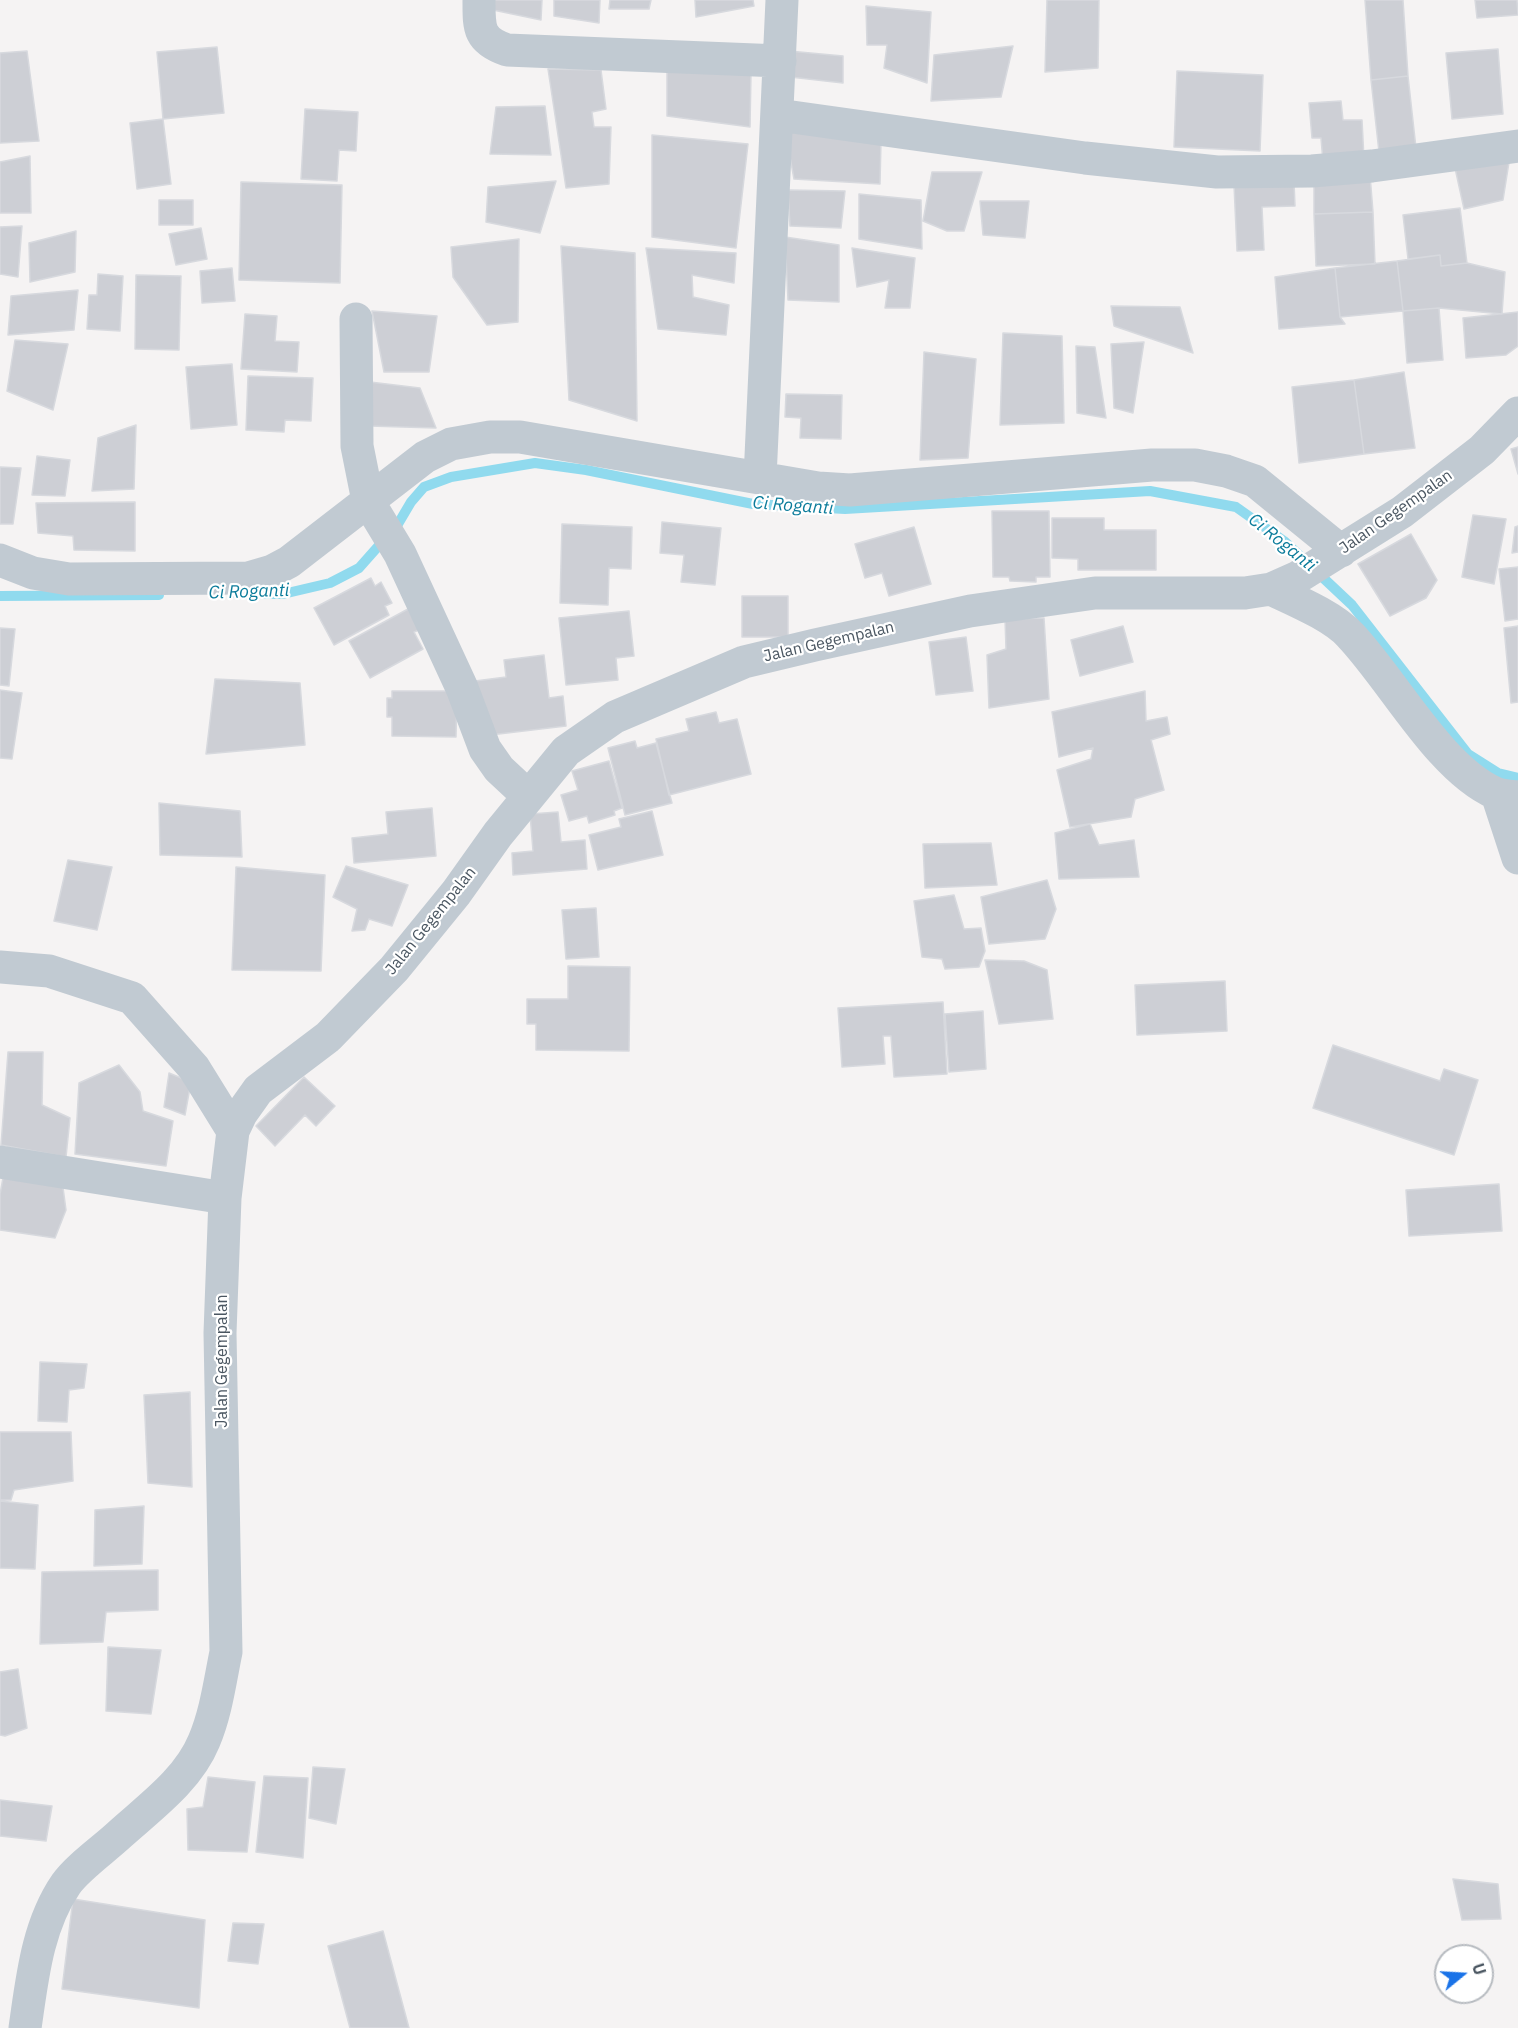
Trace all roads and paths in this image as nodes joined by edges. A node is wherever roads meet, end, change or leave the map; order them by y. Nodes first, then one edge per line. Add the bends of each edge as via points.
1 (479, 0) edge
2 (782, 0) edge
3 (780, 62) junction
4 (778, 115) junction
5 (1518, 146) edge
6 (356, 319) dead end
7 (1518, 413) edge
8 (760, 478) junction
9 (375, 511) junction
10 (1337, 553) junction
11 (0, 560) edge
12 (1284, 583) junction
13 (1507, 795) edge
14 (528, 796) junction
15 (1518, 858) edge
16 (0, 967) edge
17 (233, 1131) junction
18 (0, 1162) edge
19 (225, 1198) junction
20 (25, 2028) edge

1 - 3 street via 483,35 492,45 507,50
2 - 3 street
3 - 4 street
4 - 5 street via 1085,158 1217,172 1372,166
4 - 8 street
6 - 9 street via 357,446
7 - 10 street, Jalan Gegempalan via 1473,457 1402,512
8 - 9 street via 520,437 490,437 451,444 425,457
8 - 10 street via 850,490 1152,465 1195,465 1255,481
9 - 11 street via 272,572 248,578 69,579 33,573
9 - 14 street via 400,554 462,688 485,749 499,769
10 - 12 street, Jalan Gegempalan
12 - 13 street via 1349,633 1441,750 1472,778
12 - 14 street, Jalan Gegempalan via 1245,593 1083,595 970,611 744,662 615,717 566,751
13 - 15 street
14 - 17 street, Jalan Gegempalan via 456,894 394,969 328,1037 258,1090
16 - 17 street via 49,971 132,998 194,1068
17 - 19 street, Jalan Gegempalan
18 - 19 street
19 - 20 street, Jalan Gegempalan via 220,1333 226,1652 217,1696 204,1741 191,1764 169,1791 67,1883 50,1912 35,1964

